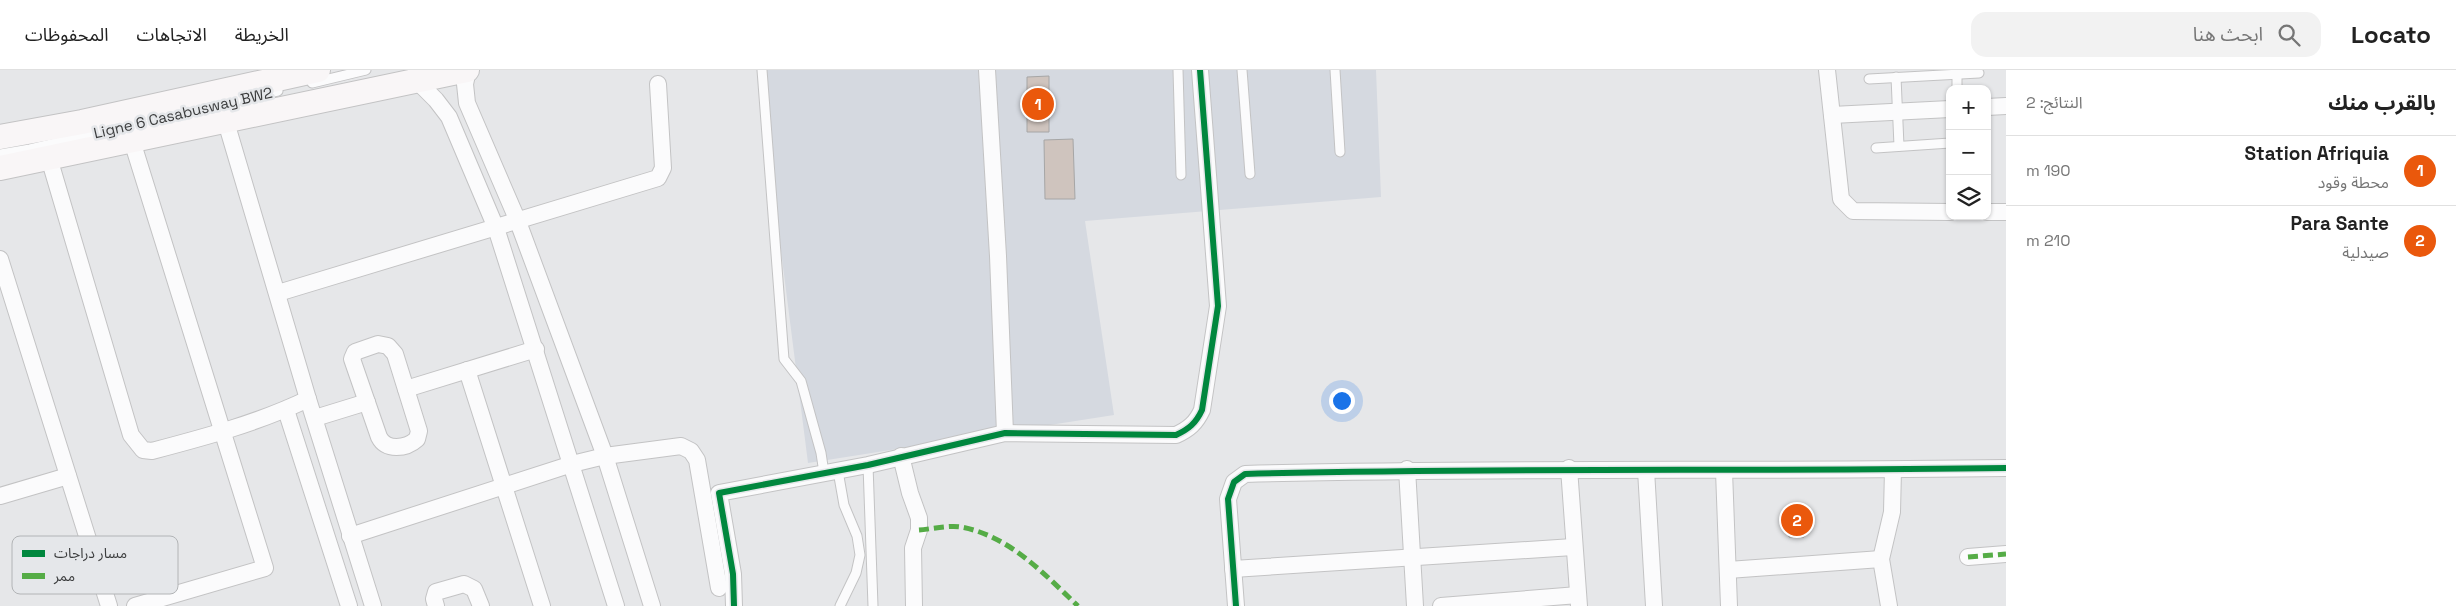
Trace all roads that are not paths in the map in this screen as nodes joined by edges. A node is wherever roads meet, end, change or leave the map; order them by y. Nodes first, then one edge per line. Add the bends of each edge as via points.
1 (318, 70) edge
2 (342, 70) edge
3 (366, 70) edge
4 (467, 70) edge
5 (762, 70) edge
6 (986, 70) edge
7 (1178, 70) edge
8 (1200, 70) edge
9 (1242, 70) edge
10 (1335, 70) edge
11 (1827, 70) edge
12 (1979, 73) dead end
13 (1956, 74) junction
14 (1896, 78) junction
15 (1869, 79) dead end
16 (418, 82) junction
17 (658, 84) dead end
18 (1957, 85) edge
19 (299, 86) dead end
20 (289, 88) dead end
21 (2006, 106) edge
22 (1991, 107) edge
23 (1946, 109) edge
24 (470, 110) junction
25 (1899, 111) junction
26 (1832, 115) junction
27 (449, 117) junction
28 (226, 122) junction
29 (0, 137) edge
30 (132, 141) junction
31 (1946, 143) edge
32 (1899, 146) junction
33 (1876, 148) dead end
34 (1340, 152) dead end
35 (49, 158) junction
36 (0, 161) edge
37 (1250, 174) dead end
38 (1182, 175) dead end
39 (1946, 212) edge
40 (1991, 212) edge
41 (2006, 212) edge
42 (517, 219) junction
43 (496, 228) junction
44 (0, 259) edge
45 (3, 277) edge
46 (278, 293) junction
47 (536, 349) junction
48 (468, 370) junction
49 (406, 389) junction
50 (308, 399) junction
51 (367, 402) junction
52 (286, 410) junction
53 (315, 418) junction
54 (224, 432) junction
55 (1005, 433) junction
56 (605, 456) junction
57 (901, 456) junction
58 (572, 464) junction
59 (868, 465) junction
60 (1569, 468) junction
61 (2006, 468) edge
62 (1407, 469) junction
63 (1646, 470) junction
64 (1893, 470) junction
65 (1724, 471) junction
66 (831, 472) junction
67 (68, 476) junction
68 (503, 486) junction
69 (0, 496) edge
70 (87, 536) edge
71 (350, 536) junction
72 (1573, 547) junction
73 (2006, 554) edge
74 (1968, 557) dead end
75 (1412, 558) junction
76 (1881, 559) junction
77 (1233, 569) junction
78 (1728, 570) junction
79 (719, 588) dead end
80 (178, 593) edge
81 (105, 594) edge
82 (176, 594) edge
83 (1578, 600) edge
84 (109, 606) edge
85 (135, 606) edge
86 (349, 606) edge
87 (373, 606) edge
88 (436, 606) edge
89 (481, 606) edge
90 (542, 606) edge
91 (616, 606) edge
92 (652, 606) edge
93 (734, 606) edge
94 (840, 606) edge
95 (873, 606) edge
96 (914, 606) edge
97 (1236, 606) edge
98 (1415, 606) edge
99 (1441, 606) edge
100 (1654, 606) edge
101 (1729, 606) edge
102 (1889, 606) edge

1 - 29 main road
2 - 36 lane, Ligne 6 Casabusway BW2 via 30,142
3 - 19 lane
4 - 16 main road
4 - 24 street via 465,91
5 - 66 lane via 784,360 801,381 821,453
6 - 55 street
7 - 38 lane
8 - 55 street via 1218,306 1202,410 1197,420 1176,435
9 - 37 lane
10 - 34 lane
11 - 26 street
12 - 13 lane
13 - 14 lane
13 - 18 lane
14 - 15 lane
14 - 25 lane
16 - 27 street
16 - 28 main road
17 - 42 street via 663,168 658,178
20 - 36 lane, Ligne 6 Casabusway BW2 via 30,149
21 - 22 street
23 - 25 street
24 - 27 street
24 - 42 street
25 - 26 street
25 - 32 lane
26 - 39 street via 1841,199 1846,206 1853,211
27 - 43 street
28 - 30 main road
28 - 46 street
30 - 35 main road
30 - 54 street
31 - 32 lane
32 - 33 lane
35 - 36 main road
35 - 54 street via 136,444 143,450 152,451
40 - 41 street
42 - 43 street
42 - 56 street
43 - 46 street
43 - 47 street
44 - 45 street
45 - 67 street
46 - 50 street
47 - 48 street
47 - 58 street
48 - 49 street
48 - 68 street
49 - 51 street via 419,431 412,443 392,448 381,442
49 - 51 street via 392,349 378,344 355,352 352,359
50 - 52 street
50 - 53 street
51 - 53 street
52 - 54 street
52 - 86 street
53 - 71 street
54 - 80 street via 265,568
55 - 57 street
56 - 58 street
56 - 79 street via 675,447 691,451 697,460
56 - 92 street
57 - 59 street
57 - 96 street via 920,518 913,548
58 - 68 street
58 - 91 street
59 - 66 street
59 - 95 lane
60 - 62 street
60 - 63 street
60 - 72 street
61 - 64 street
62 - 75 street
62 - 77 street via 1245,474 1238,478 1228,499
63 - 65 street
63 - 100 street
64 - 65 street
64 - 76 street via 1892,512
65 - 78 street
66 - 93 street via 719,492
66 - 94 lane via 857,536 860,555 856,573
67 - 69 street
67 - 70 street
68 - 71 street
68 - 90 street
71 - 87 street
72 - 75 street
72 - 83 street
73 - 74 street
75 - 77 street
75 - 98 street
76 - 78 street
76 - 102 street
77 - 97 street
78 - 101 street
81 - 84 street
82 - 85 street
83 - 99 street
88 - 89 street via 436,592 464,584 474,589

